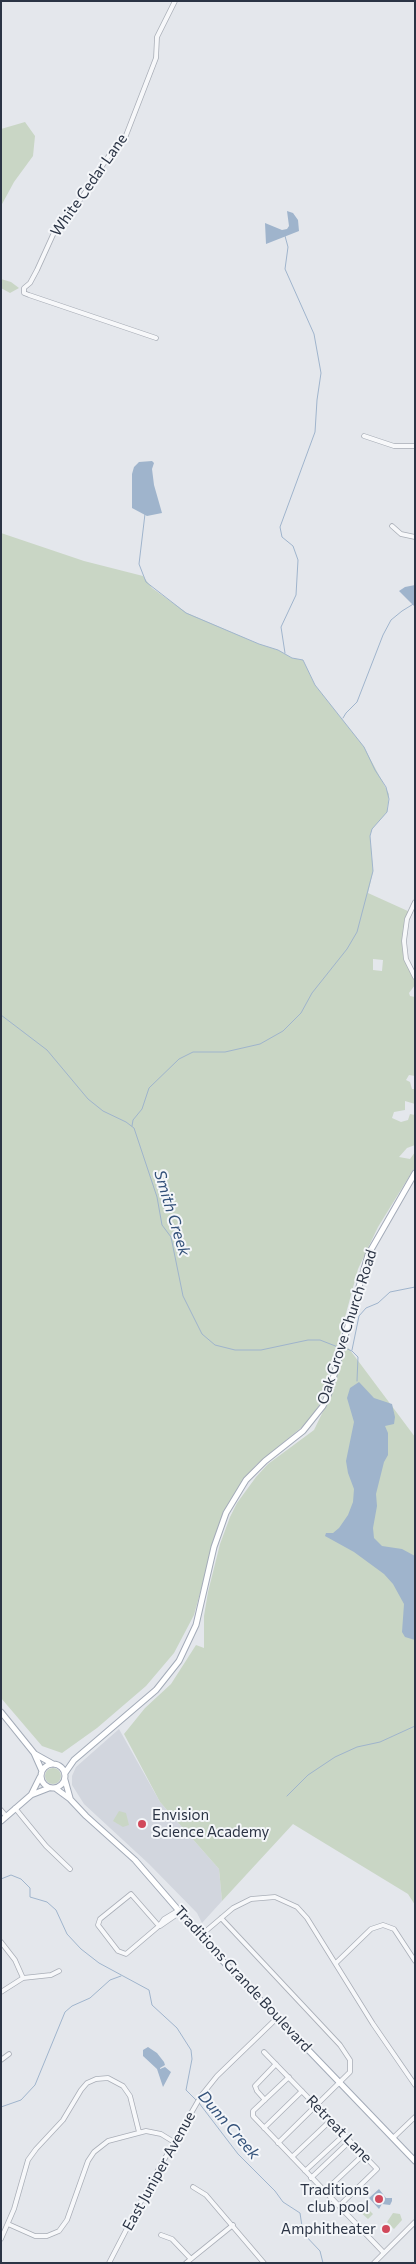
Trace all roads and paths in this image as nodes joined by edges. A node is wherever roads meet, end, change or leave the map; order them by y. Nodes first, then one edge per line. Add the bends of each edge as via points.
1 (175, 1) edge
2 (156, 338) dead end
3 (364, 436) dead end
4 (415, 446) edge
5 (392, 526) dead end
6 (415, 537) edge
7 (415, 902) edge
8 (415, 977) edge
9 (415, 1173) edge
10 (1, 1712) edge
11 (34, 1753) junction
12 (74, 1760) junction
13 (55, 1764) junction
14 (41, 1774) junction
15 (65, 1776) junction
16 (52, 1788) junction
17 (31, 1795) junction
18 (70, 1799) junction
19 (15, 1808) junction
20 (1, 1810) edge
21 (6, 1816) junction
22 (1, 1821) edge
23 (70, 1869) dead end
24 (178, 1910) junction
25 (221, 1918) junction
26 (159, 1926) junction
27 (200, 1936) junction
28 (1, 1942) edge
29 (415, 1962) edge
30 (336, 1963) junction
31 (59, 1971) dead end
32 (23, 1978) junction
33 (1, 1992) edge
34 (278, 2018) junction
35 (264, 2052) dead end
36 (9, 2054) dead end
37 (1, 2060) edge
38 (276, 2064) junction
39 (289, 2077) junction
40 (340, 2084) junction
41 (415, 2085) edge
42 (302, 2091) junction
43 (265, 2100) junction
44 (317, 2106) junction
45 (415, 2116) edge
46 (330, 2121) junction
47 (264, 2128) junction
48 (139, 2132) junction
49 (344, 2135) junction
50 (393, 2138) junction
51 (350, 2141) junction
52 (174, 2142) junction
53 (278, 2142) junction
54 (363, 2155) junction
55 (292, 2157) junction
56 (415, 2161) edge
57 (305, 2171) junction
58 (311, 2178) junction
59 (193, 2187) dead end
60 (325, 2191) junction
61 (339, 2206) junction
62 (8, 2224) junction
63 (232, 2225) junction
64 (414, 2225) edge
65 (161, 2234) dead end
66 (1, 2239) edge
67 (384, 2253) junction
68 (191, 2259) junction
69 (109, 2263) edge
70 (186, 2263) edge
71 (264, 2263) edge
72 (374, 2263) edge

1 - 2 street, White Cedar Lane via 157,37 156,58 125,138 57,226 34,276 24,288 29,295
3 - 4 street via 394,446
5 - 6 street via 402,534
7 - 8 street via 407,919 404,941 406,959
9 - 12 main road, Oak Grove Church Road via 368,1255 323,1406 303,1431 246,1480 226,1513 214,1547 196,1625 185,1651 156,1690
10 - 11 main road
11 - 13 main road
11 - 14 main road
12 - 13 main road, Oak Grove Church Road
12 - 15 main road, Oak Grove Church Road
13 - 14 main road via 46,1766
13 - 15 main road via 62,1768
14 - 16 main road via 43,1784
14 - 17 main road
15 - 16 main road via 61,1785
15 - 18 main road
16 - 17 main road
16 - 18 main road, Traditions Grande Boulevard
17 - 19 main road
18 - 24 main road, Traditions Grande Boulevard via 135,1860
19 - 21 main road
19 - 23 street
20 - 21 street
21 - 22 main road
24 - 26 street
24 - 27 main road, Traditions Grande Boulevard
25 - 27 street
25 - 30 street via 240,1903 251,1899 268,1896 282,1899 302,1912
25 - 40 street via 340,2045 352,2067
26 - 26 street via 131,1894 100,1919 98,1925 123,1954
27 - 34 main road, Traditions Grande Boulevard
28 - 32 street via 15,1960
29 - 30 street via 394,1929 383,1925 375,1926 366,1933
30 - 41 street
31 - 32 street
32 - 33 street
34 - 40 main road, Traditions Grande Boulevard
34 - 52 street, East Juniper Avenue via 203,2093
35 - 38 street, Retreat Lane
36 - 37 street
38 - 39 street, Retreat Lane
38 - 43 street via 255,2086
39 - 42 street, Retreat Lane
39 - 43 street
40 - 44 street
40 - 50 main road, Traditions Grande Boulevard
42 - 44 street, Retreat Lane
42 - 47 street
43 - 47 street via 253,2111 253,2116
44 - 46 street, Retreat Lane
44 - 53 street
45 - 50 street
46 - 49 street, Retreat Lane
46 - 55 street
47 - 53 street
48 - 52 street via 154,2132
48 - 62 street via 108,2142 94,2152 67,2220 58,2231 47,2236 35,2236
48 - 62 street via 130,2096 123,2086 108,2078 87,2083 63,2120 28,2160
49 - 51 street, Retreat Lane
49 - 57 street
50 - 56 main road, Traditions Grande Boulevard
51 - 54 street, Retreat Lane
51 - 58 street
52 - 69 street, East Juniper Avenue
53 - 55 street
54 - 60 street
54 - 61 street, Retreat Lane via 377,2169
55 - 57 street
57 - 58 street
58 - 60 street
59 - 63 street via 206,2195
60 - 61 street
61 - 67 street
62 - 66 street
63 - 68 street
63 - 71 street
64 - 67 street
65 - 68 street via 172,2239
67 - 72 street
68 - 70 street

